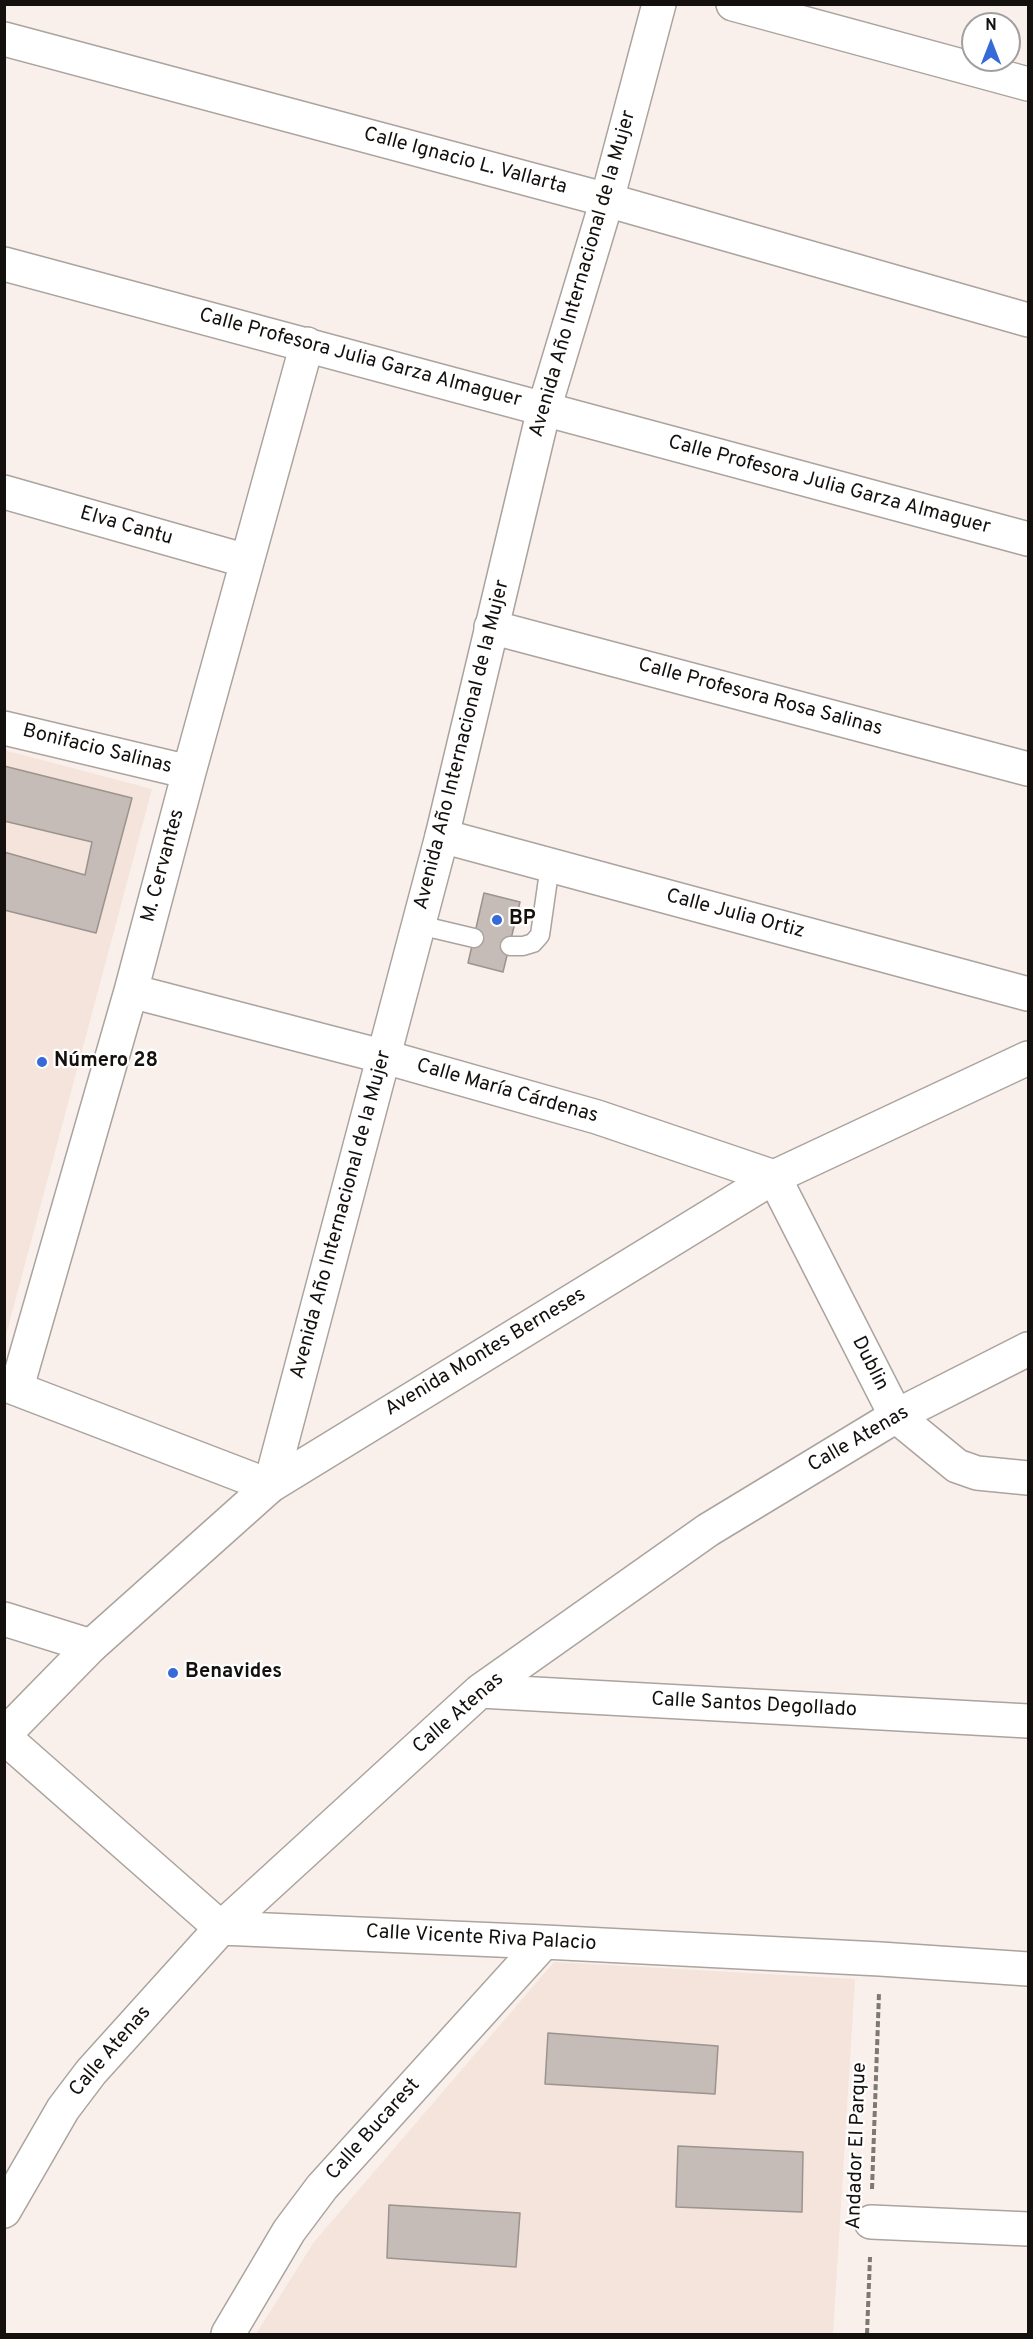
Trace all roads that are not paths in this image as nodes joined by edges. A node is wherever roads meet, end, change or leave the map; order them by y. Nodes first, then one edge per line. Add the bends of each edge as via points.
1 (659, 4) edge
2 (733, 4) edge
3 (4, 39) edge
4 (1029, 84) edge
5 (607, 200) junction
6 (4, 264) edge
7 (1029, 320) edge
8 (307, 344) junction
9 (544, 409) junction
10 (4, 492) edge
11 (1029, 539) edge
12 (247, 561) junction
13 (491, 627) junction
14 (4, 728) edge
15 (1029, 769) edge
16 (189, 772) junction
17 (442, 836) junction
18 (550, 865) junction
19 (419, 925) junction
20 (474, 938) dead end
21 (510, 946) dead end
22 (131, 991) junction
23 (1029, 994) edge
24 (385, 1057) junction
25 (1029, 1058) edge
26 (774, 1177) junction
27 (1029, 1349) edge
28 (11, 1385) edge
29 (896, 1416) junction
30 (1029, 1478) edge
31 (270, 1486) junction
32 (4, 1619) edge
33 (91, 1646) junction
34 (480, 1691) junction
35 (1029, 1721) edge
36 (4, 1736) edge
37 (221, 1928) junction
38 (544, 1942) junction
39 (1029, 1969) edge
40 (4, 2211) edge
41 (871, 2222) road end
42 (1029, 2229) edge
43 (228, 2334) edge

1 - 5 street, Avenida Año Internacional de la Mujer
2 - 4 street
3 - 5 street, Calle Ignacio L. Vallarta
5 - 7 street, Calle Ignacio L. Vallarta
5 - 9 street, Avenida Año Internacional de la Mujer
6 - 8 street, Calle Profesora Julia Garza Almaguer
8 - 9 street, Calle Profesora Julia Garza Almaguer
8 - 12 street, M. Cervantes
9 - 11 street, Calle Profesora Julia Garza Almaguer
9 - 13 street, Avenida Año Internacional de la Mujer
10 - 12 street, Elva Cantu
12 - 16 street, M. Cervantes
13 - 15 street, Calle Profesora Rosa Salinas
13 - 17 street, Avenida Año Internacional de la Mujer
14 - 16 street, Bonifacio Salinas
16 - 22 street, M. Cervantes
17 - 18 street, Calle Julia Ortiz
17 - 19 street, Avenida Año Internacional de la Mujer
18 - 21 lane via 540,935 533,943
18 - 23 street, Calle Julia Ortiz
19 - 20 lane
19 - 24 street, Avenida Año Internacional de la Mujer
22 - 24 street, Calle María Cárdenas
22 - 28 street, M. Cervantes
24 - 26 street, Calle María Cárdenas via 597,1117
24 - 31 street, Avenida Año Internacional de la Mujer
25 - 26 street, Avenida Montes Berneses
26 - 29 street, Dublin
26 - 31 street, Avenida Montes Berneses
27 - 29 street, Calle Atenas
28 - 31 street
29 - 30 street, Dublin via 957,1467 976,1473
29 - 34 street, Calle Atenas via 708,1530
31 - 33 street, Avenida Montes Berneses
32 - 33 street
33 - 36 street, Avenida Montes Berneses
34 - 35 street, Calle Santos Degollado
34 - 37 street, Calle Atenas
36 - 37 street
37 - 38 street, Calle Vicente Riva Palacio
37 - 40 street, Calle Atenas via 91,2072 63,2109
38 - 39 street, Calle Vicente Riva Palacio
38 - 43 street, Calle Bucarest via 322,2187 289,2231
41 - 42 street

